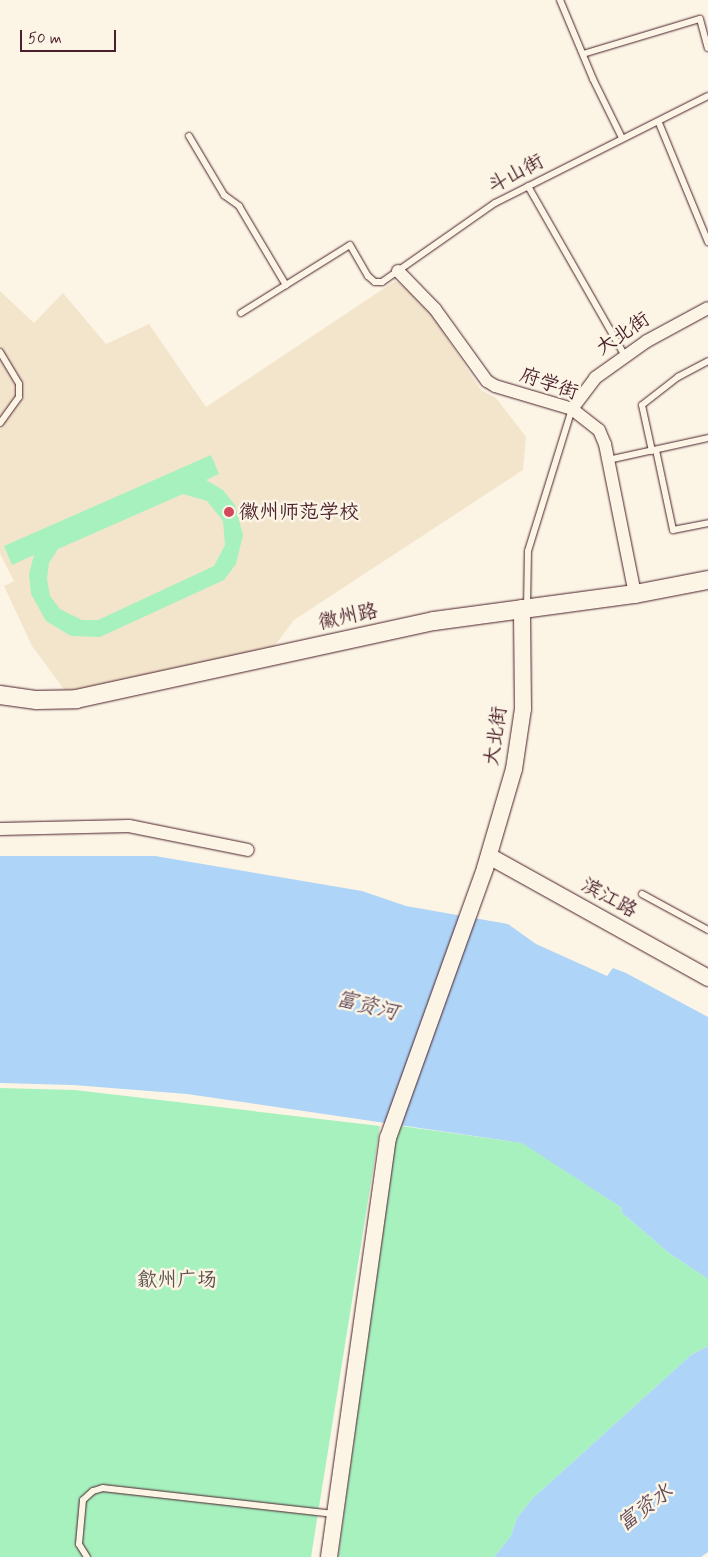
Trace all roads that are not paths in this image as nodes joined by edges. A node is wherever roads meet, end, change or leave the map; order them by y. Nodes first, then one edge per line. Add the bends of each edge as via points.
1 (560, 0) edge
2 (706, 31) edge
3 (708, 48) edge
4 (583, 54) junction
5 (708, 96) edge
6 (659, 123) junction
7 (189, 136) dead end
8 (622, 138) junction
9 (528, 186) junction
10 (708, 242) edge
11 (398, 270) junction
12 (286, 285) junction
13 (708, 308) edge
14 (241, 313) dead end
15 (0, 352) edge
16 (625, 356) junction
17 (708, 361) edge
18 (572, 409) junction
19 (0, 422) edge
20 (708, 438) edge
21 (654, 450) junction
22 (608, 460) junction
23 (708, 523) edge
24 (708, 580) edge
25 (635, 594) junction
26 (524, 607) junction
27 (0, 695) edge
28 (0, 829) edge
29 (248, 850) dead end
30 (487, 862) junction
31 (642, 894) dead end
32 (708, 930) edge
33 (708, 978) edge
34 (335, 1514) junction
35 (88, 1557) edge
36 (329, 1557) edge

1 - 4 lane
2 - 3 lane
2 - 4 lane via 700,19
4 - 8 lane
5 - 6 lane, 斗山街
6 - 8 lane, 斗山街
6 - 10 lane
7 - 12 lane via 224,195 239,206
8 - 9 lane, 斗山街
9 - 11 lane, 斗山街 via 464,224
9 - 16 lane
11 - 12 lane, 斗山街 via 382,282 375,282 350,245
11 - 18 street, 府学街 via 436,308 487,381
12 - 14 lane
13 - 16 street, 大北街
15 - 19 lane via 19,384 19,398
16 - 18 street, 大北街 via 596,378
17 - 21 lane via 678,377 642,405
18 - 22 street, 府学街 via 598,430
18 - 26 lane via 528,551
20 - 21 lane
21 - 22 lane
21 - 23 lane via 673,530
22 - 25 street, 府学街
24 - 25 main road, 徽州路
25 - 26 main road, 徽州路
26 - 27 main road, 徽州路 via 434,621 76,699 38,700
26 - 30 street, 大北街 via 523,708 518,745
28 - 29 street via 129,826
30 - 33 street, 滨江路
30 - 34 street, 大北街 via 388,1138
31 - 32 lane
34 - 35 lane via 103,1488 93,1491 83,1500 79,1544
34 - 36 street, 大北街

